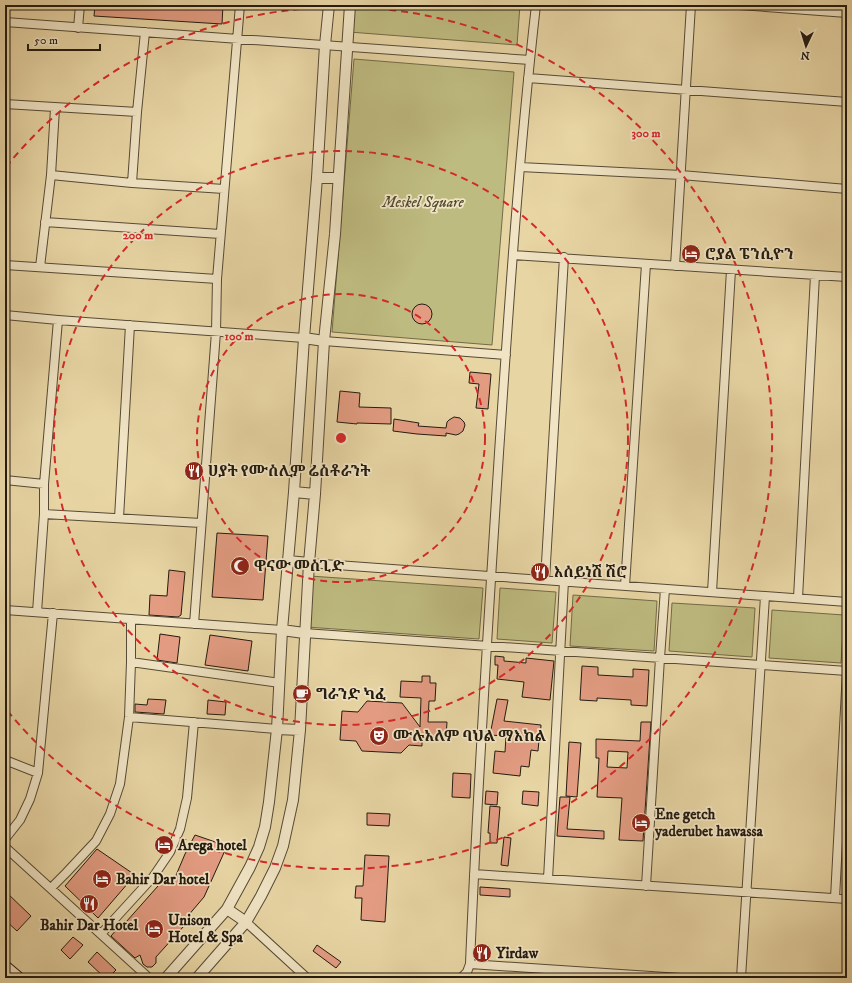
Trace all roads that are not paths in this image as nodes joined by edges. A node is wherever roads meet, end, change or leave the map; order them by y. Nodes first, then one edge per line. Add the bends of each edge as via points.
1 (80, 5) edge
2 (240, 5) edge
3 (329, 5) edge
4 (350, 5) edge
5 (536, 5) edge
6 (691, 5) edge
7 (739, 5) edge
8 (847, 13) edge
9 (5, 22) edge
10 (78, 28) junction
11 (145, 32) junction
12 (237, 39) junction
13 (325, 45) junction
14 (347, 47) junction
15 (530, 60) junction
16 (528, 78) junction
17 (685, 90) junction
18 (847, 102) edge
19 (5, 104) edge
20 (56, 108) junction
21 (137, 112) junction
22 (520, 167) junction
23 (51, 175) junction
24 (681, 176) junction
25 (317, 178) junction
26 (338, 178) junction
27 (132, 183) junction
28 (224, 189) junction
29 (847, 189) edge
30 (45, 222) junction
31 (220, 234) junction
32 (513, 255) junction
33 (564, 257) junction
34 (646, 264) junction
35 (5, 265) edge
36 (675, 266) junction
37 (40, 267) junction
38 (731, 270) junction
39 (815, 275) junction
40 (847, 277) edge
41 (216, 279) junction
42 (5, 315) edge
43 (58, 320) junction
44 (130, 325) junction
45 (216, 332) junction
46 (304, 338) junction
47 (324, 342) junction
48 (506, 355) junction
49 (5, 480) edge
50 (44, 484) junction
51 (294, 492) junction
52 (315, 494) junction
53 (44, 514) junction
54 (119, 518) junction
55 (201, 523) junction
56 (288, 561) junction
57 (309, 563) junction
58 (491, 576) junction
59 (545, 580) junction
60 (564, 581) junction
61 (625, 586) junction
62 (665, 589) junction
63 (712, 592) junction
64 (765, 596) junction
65 (798, 598) junction
66 (847, 602) edge
67 (5, 610) edge
68 (38, 612) junction
69 (53, 613) junction
70 (131, 619) junction
71 (194, 624) junction
72 (282, 630) junction
73 (304, 633) junction
74 (486, 646) junction
75 (560, 651) junction
76 (660, 658) junction
77 (131, 662) junction
78 (760, 665) junction
79 (847, 671) edge
80 (280, 683) junction
81 (129, 717) junction
82 (194, 722) junction
83 (277, 729) junction
84 (300, 730) junction
85 (5, 760) edge
86 (38, 773) junction
87 (5, 839) edge
88 (5, 847) edge
89 (474, 874) junction
90 (548, 879) junction
91 (646, 886) junction
92 (51, 888) junction
93 (746, 892) junction
94 (835, 898) junction
95 (847, 899) edge
96 (227, 909) junction
97 (246, 922) junction
98 (101, 934) junction
99 (470, 964) junction
100 (5, 967) edge
101 (18, 978) edge
102 (149, 978) edge
103 (166, 978) edge
104 (197, 978) edge
105 (307, 978) edge
106 (462, 978) edge
107 (681, 978) edge
108 (741, 978) edge

1 - 10 street
2 - 12 street
3 - 13 street
4 - 14 street
5 - 15 street
6 - 17 street
7 - 8 street
9 - 10 street
10 - 11 street
11 - 12 street
11 - 21 street
12 - 13 street
12 - 28 street
13 - 14 street
13 - 25 street
14 - 15 street
14 - 26 street
15 - 16 street
16 - 17 street
16 - 22 street
17 - 18 street
17 - 24 street
19 - 20 street
20 - 21 street
20 - 23 street
21 - 27 street
22 - 24 street
22 - 32 street
23 - 27 street
23 - 30 street
24 - 29 street
24 - 36 street
25 - 26 street
25 - 46 street
26 - 47 street
27 - 28 street
28 - 31 street
30 - 31 street
30 - 37 street
31 - 41 street
32 - 33 street
32 - 48 street
33 - 34 street
33 - 59 street
34 - 36 street
34 - 61 street
35 - 37 street
36 - 38 street
37 - 41 street
38 - 39 street
38 - 63 street
39 - 40 street
39 - 65 street
41 - 45 street
42 - 43 street
43 - 44 street
43 - 50 street
44 - 45 street
44 - 54 street
45 - 46 street
45 - 55 street
46 - 47 street
46 - 51 street
47 - 48 street
47 - 52 street
48 - 58 street
49 - 50 street
50 - 53 street
51 - 52 street
51 - 56 street
52 - 57 street
53 - 54 street
53 - 68 street
54 - 55 street
55 - 71 street
56 - 57 street
56 - 72 street
57 - 58 street
57 - 73 street
58 - 59 street
58 - 74 street
59 - 60 street
60 - 61 street
60 - 75 street
61 - 62 street
62 - 63 street
62 - 76 street
63 - 64 street
64 - 65 street
64 - 78 street
65 - 66 street
67 - 68 street
68 - 69 street
69 - 70 street
69 - 86 street
70 - 71 street
70 - 77 street
71 - 72 street
72 - 73 street
72 - 80 street
73 - 74 street
73 - 84 street
74 - 75 street
74 - 89 street
75 - 76 street
75 - 90 street
76 - 78 street
76 - 91 street
77 - 80 street
77 - 81 street
78 - 79 street
78 - 93 street
79 - 94 street
80 - 83 street
81 - 82 street
81 - 92 street via 120,784 110,814 96,841
82 - 83 street
82 - 98 street via 187,798 180,829 170,852 153,877
83 - 84 street
83 - 96 street via 266,827 250,867
84 - 97 street via 293,800 283,846 265,889
85 - 86 street
86 - 87 street via 20,820
88 - 92 street
89 - 90 street
89 - 99 street
90 - 91 street
91 - 93 street
92 - 98 street
93 - 94 street
93 - 108 street
94 - 95 street
96 - 97 street
96 - 103 street
97 - 104 street
97 - 105 street
98 - 102 street
99 - 106 street
99 - 107 street
100 - 101 main road

